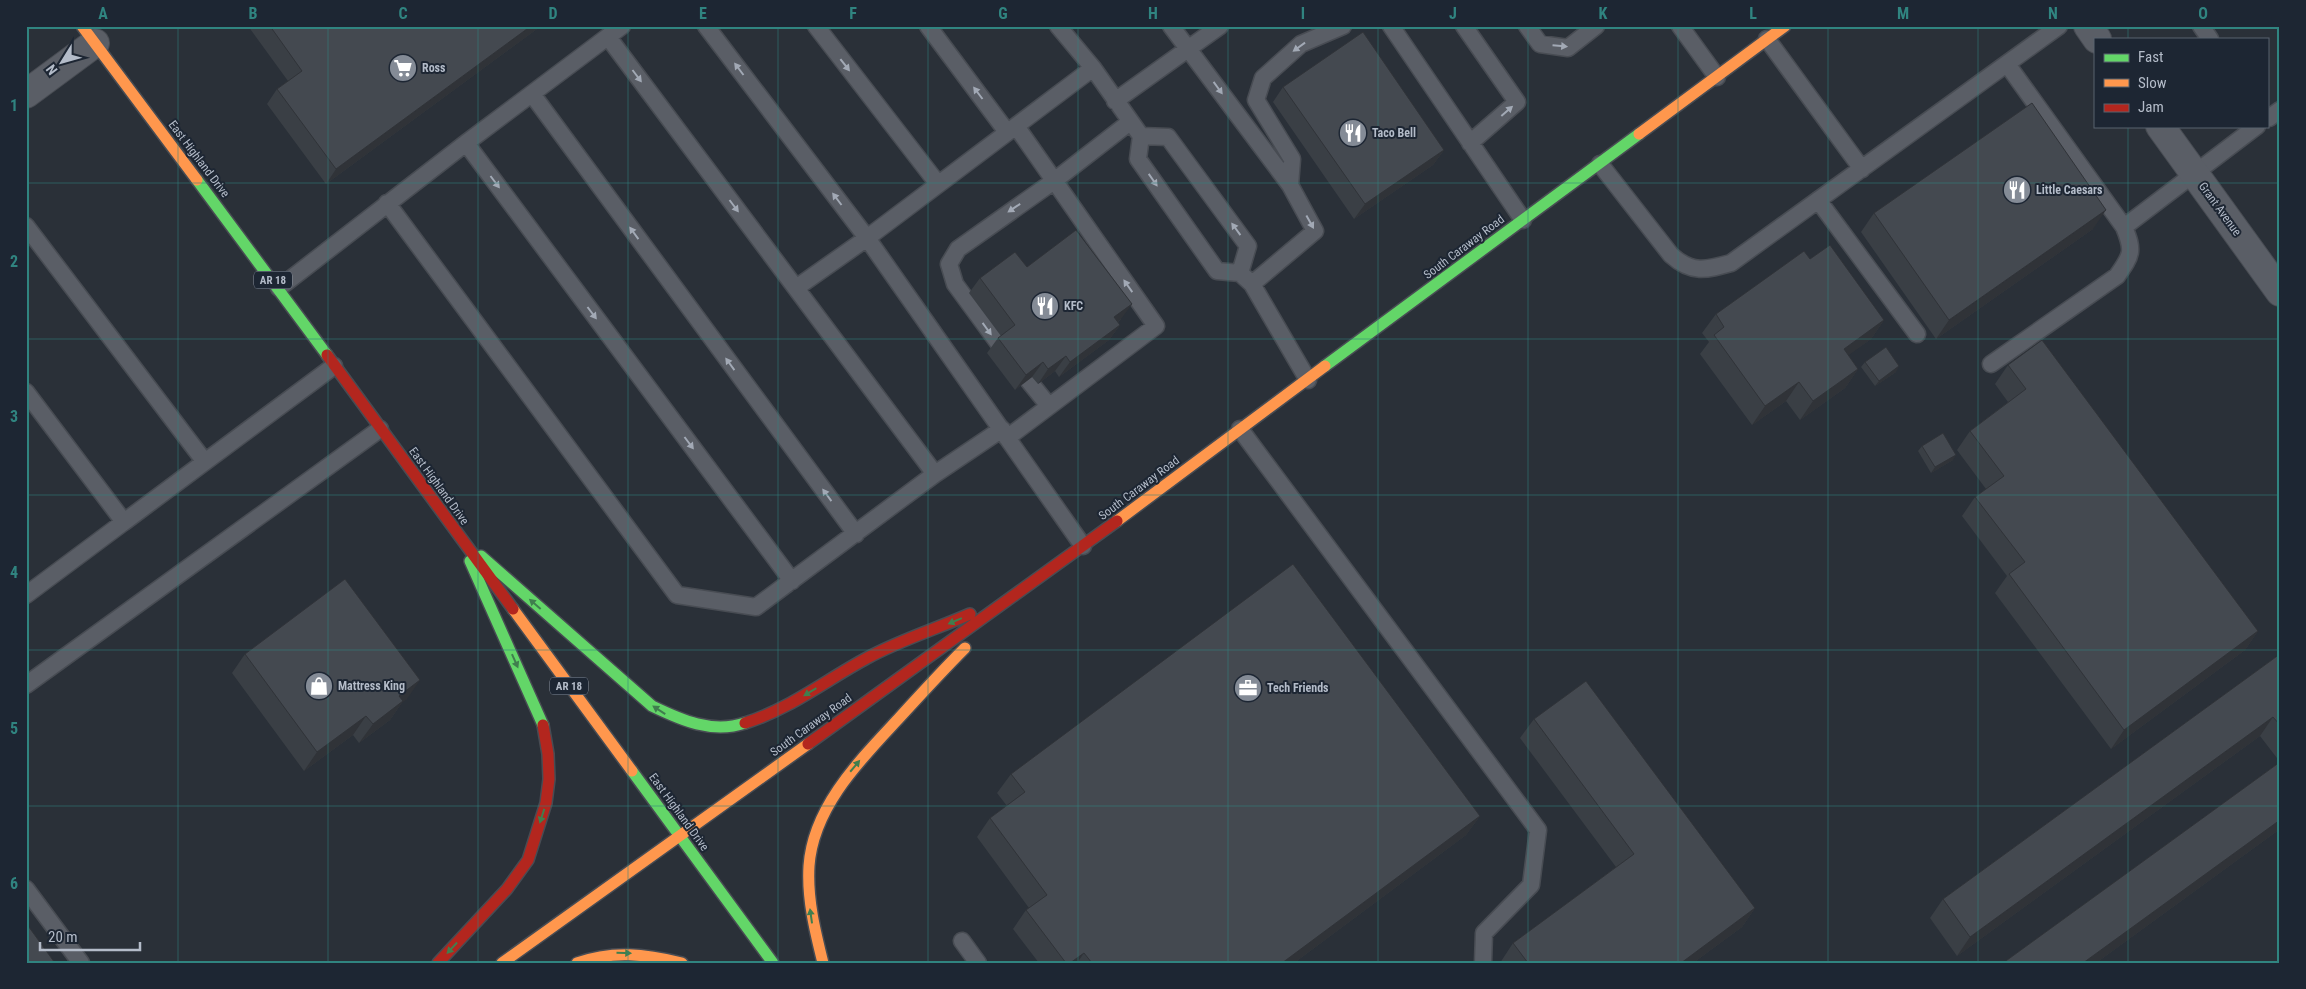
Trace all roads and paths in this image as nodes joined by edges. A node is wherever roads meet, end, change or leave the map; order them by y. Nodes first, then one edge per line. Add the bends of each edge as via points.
1 (622, 26) edge
2 (706, 26) edge
3 (816, 26) edge
4 (928, 26) edge
5 (1058, 26) edge
6 (1171, 26) edge
7 (1220, 26) edge
8 (1342, 26) edge
9 (1390, 26) edge
10 (1464, 26) edge
11 (1527, 26) edge
12 (1596, 26) edge
13 (1680, 26) edge
14 (1785, 26) edge
15 (2059, 26) edge
16 (2088, 26) edge
17 (2201, 26) edge
18 (88, 35) edge
19 (608, 37) junction
20 (2096, 38) edge
21 (2209, 38) edge
22 (1768, 39) junction
23 (1189, 49) junction
24 (2007, 64) junction
25 (1092, 68) junction
26 (1717, 77) junction
27 (26, 94) edge
28 (532, 94) junction
29 (1115, 101) junction
30 (1130, 122) junction
31 (2161, 128) edge
32 (2255, 128) edge
33 (1011, 129) junction
34 (1142, 136) junction
35 (466, 143) junction
36 (1470, 143) junction
37 (1600, 164) junction
38 (1862, 169) junction
39 (2194, 173) junction
40 (1054, 181) junction
41 (938, 184) junction
42 (1290, 185) junction
43 (1818, 200) junction
44 (387, 203) junction
45 (1523, 220) junction
46 (26, 226) edge
47 (2124, 227) junction
48 (866, 238) junction
49 (1246, 278) junction
50 (279, 288) junction
51 (796, 288) junction
52 (2280, 292) edge
53 (1917, 334) dead end
54 (999, 344) dead end
55 (1991, 364) dead end
56 (334, 366) junction
57 (1028, 380) edge
58 (1308, 380) junction
59 (26, 392) edge
60 (1049, 406) junction
61 (380, 429) junction
62 (1240, 429) junction
63 (1004, 433) junction
64 (205, 462) junction
65 (935, 474) junction
66 (124, 522) junction
67 (856, 534) junction
68 (459, 537) junction
69 (1083, 546) junction
70 (26, 576) edge
71 (792, 581) junction
72 (42, 583) junction
73 (26, 594) edge
74 (1016, 595) junction
75 (26, 685) edge
76 (680, 836) junction
77 (26, 888) edge
78 (962, 940) dead end
79 (81, 963) edge
80 (438, 963) edge
81 (502, 963) edge
82 (577, 963) edge
83 (682, 963) edge
84 (773, 963) edge
85 (823, 963) edge
86 (978, 963) edge
87 (1483, 963) edge

1 - 19 lane
48 -> 2 lane
3 -> 41 lane
33 -> 4 lane
5 - 25 lane
6 - 23 lane
7 - 23 lane
8 -> 42 lane via 1301,44 1263,78 1256,100 1292,159
9 - 36 lane
36 -> 10 lane via 1518,102
11 -> 12 lane via 1540,44 1568,48
13 - 26 lane
14 - 22 main road, South Caraway Road
15 - 24 lane
16 - 20 street
17 - 21 lane
18 - 27 street
18 - 50 main road, East Highland Drive / AR 18
19 - 28 lane
19 -> 51 lane
22 - 26 main road, South Caraway Road
22 - 38 lane
23 - 29 lane
23 -> 42 lane
24 - 38 lane
24 - 47 lane
25 - 29 lane
25 - 33 lane
26 - 37 main road, South Caraway Road
28 - 35 lane
67 -> 28 lane
29 - 30 lane
30 - 34 lane
30 - 40 lane
31 - 39 street, Grant Avenue
32 - 39 lane
33 - 40 lane
33 - 41 lane
34 -> 49 lane via 1138,158 1217,271
49 -> 34 lane via 1248,246 1168,136
35 - 44 lane
35 -> 71 lane
36 - 45 lane
37 - 43 lane via 1671,255 1681,265 1696,270 1731,263
37 - 45 main road, South Caraway Road
38 - 43 lane
39 - 47 lane
39 - 52 street, Grant Avenue
40 -> 54 lane via 958,249 950,264 955,284
60 -> 40 lane via 1156,326
41 - 48 lane
42 -> 49 lane via 1315,231
43 - 53 lane
44 - 50 lane
44 - 71 lane via 677,595 756,607
45 - 58 main road, South Caraway Road
46 - 64 lane
47 - 55 lane via 2132,245 2127,263 2117,276
48 - 51 lane
48 - 63 lane
49 - 58 lane
50 - 56 main road, East Highland Drive / AR 18
51 - 65 lane
56 - 61 main road, East Highland Drive / AR 18
56 - 64 lane
57 - 60 lane
58 - 62 main road, South Caraway Road
59 - 66 lane
60 - 63 lane
61 - 68 main road, East Highland Drive / AR 18
61 - 75 lane
62 - 69 main road, South Caraway Road
62 - 87 lane via 1538,830 1531,885 1484,933
63 - 65 lane
63 - 69 lane
64 - 66 lane
65 - 67 lane
66 - 72 lane
67 - 71 lane
74 -> 68 main road via 868,657 797,700 751,723 728,727 690,724 652,706
68 - 76 main road, East Highland Drive / AR 18
68 -> 80 main road via 542,720 549,779 546,803 528,860 507,889
69 - 74 main road, South Caraway Road
70 - 72 lane
72 - 73 lane
74 - 76 main road, South Caraway Road
85 -> 74 main road via 807,891 812,847 822,815 859,762
76 - 81 main road, South Caraway Road
76 - 84 main road, East Highland Drive / AR 18
77 - 79 lane
78 - 86 lane
82 -> 83 main road via 596,955 623,952

